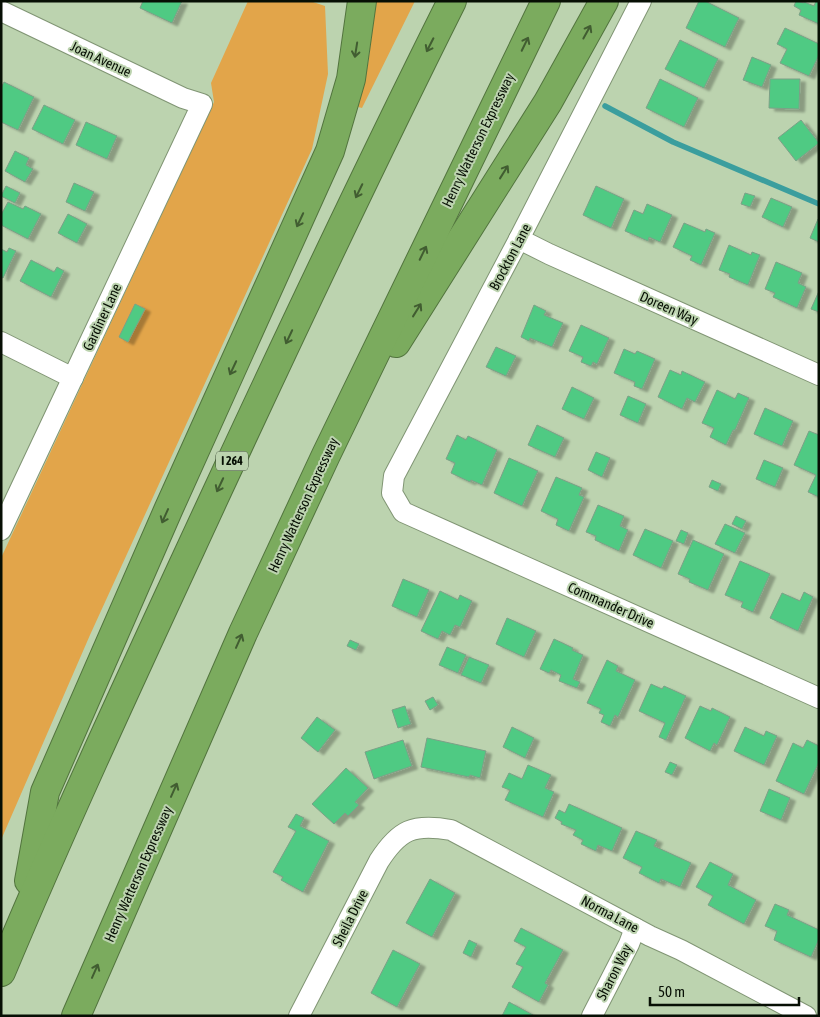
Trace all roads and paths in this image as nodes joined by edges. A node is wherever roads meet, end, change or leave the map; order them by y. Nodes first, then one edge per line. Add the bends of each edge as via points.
1 (362, 1) edge
2 (452, 1) edge
3 (546, 1) edge
4 (604, 1) edge
5 (641, 1) edge
6 (1, 11) edge
7 (202, 104) joint
8 (520, 240) junction
9 (1, 342) edge
10 (819, 375) edge
11 (73, 378) junction
12 (326, 455) junction
13 (403, 512) joint
14 (1, 530) edge
15 (819, 698) edge
16 (412, 830) joint
17 (21, 925) junction
18 (635, 928) junction
19 (1, 972) edge
20 (76, 1016) edge
21 (299, 1016) edge
22 (592, 1016) edge
23 (806, 1016) edge

1 -> 17 highway via 351,79 330,151 45,792
2 -> 17 highway, I 264 via 289,337
12 -> 3 highway, Henry Watterson Expressway
12 -> 4 highway via 548,102
5 - 8 street, Brockton Lane
6 - 7 street, Joan Avenue via 178,96
7 - 11 street, Gardiner Lane
8 - 10 street, Doreen Way
8 - 13 street, Brockton Lane via 394,476 392,493
9 - 11 street
11 - 14 street, Gardiner Lane
20 -> 12 highway, Henry Watterson Expressway via 243,633
13 - 15 street, Commander Drive
16 - 18 street, Norma Lane via 422,827 451,830
16 - 21 street, Sheila Drive via 390,844 379,861
17 - 19 highway, I 264
18 - 22 street, Sharon Way
18 - 23 street, Norma Lane

